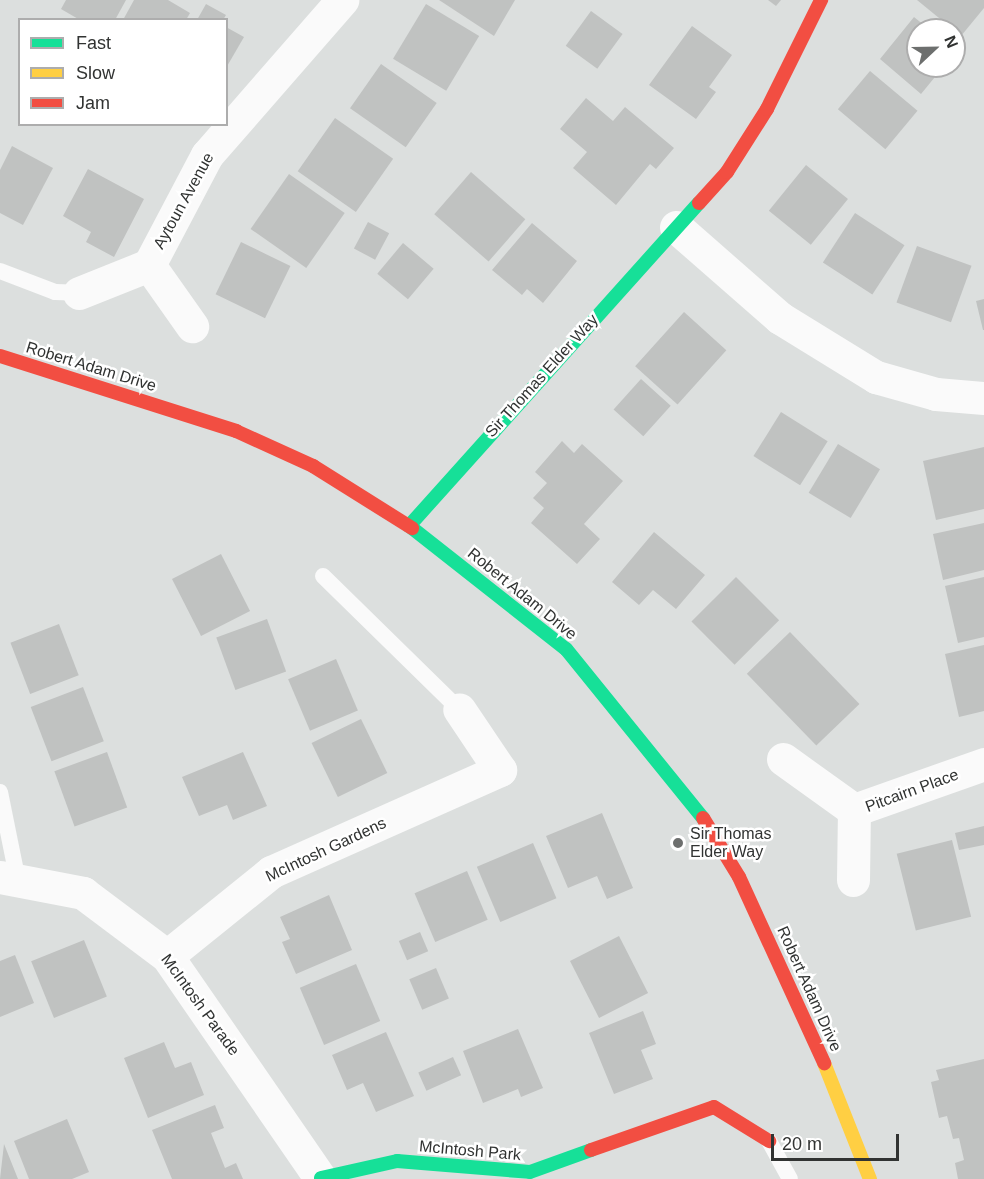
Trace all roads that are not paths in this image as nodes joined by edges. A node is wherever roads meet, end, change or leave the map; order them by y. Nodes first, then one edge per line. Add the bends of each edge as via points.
1 (340, 0) edge
2 (821, 0) edge
3 (676, 226) junction
4 (149, 265) junction
5 (0, 271) edge
6 (78, 293) joint
7 (192, 326) dead end
8 (0, 356) edge
9 (984, 399) edge
10 (409, 526) junction
11 (323, 576) dead end
12 (459, 709) joint
13 (783, 759) dead end
14 (984, 764) edge
15 (0, 792) edge
16 (854, 810) junction
17 (9, 879) edge
18 (854, 880) dead end
19 (167, 956) junction
20 (768, 1141) joint
21 (321, 1179) edge
22 (790, 1179) edge
23 (870, 1179) edge

1 - 4 street, Aytoun Avenue via 207,155
2 - 3 street, Sir Thomas Elder Way via 767,109 732,163
3 - 9 street via 780,318 876,377 936,394
3 - 10 street, Sir Thomas Elder Way
4 - 6 street, Aytoun Avenue
4 - 7 street
5 - 6 lane via 55,292
8 - 10 street, Robert Adam Drive via 262,441
10 - 23 street, Robert Adam Drive via 566,649 692,800 777,954
11 - 12 lane
12 - 19 street, McIntosh Gardens via 500,770 271,872
13 - 16 street, Pitcairn Place
14 - 16 street, Pitcairn Place
15 - 17 lane
16 - 18 street
17 - 19 street, McIntosh Parade via 83,893
19 - 21 street, McIntosh Parade
20 - 21 street, McIntosh Park via 714,1107 530,1172 397,1161
20 - 22 lane

